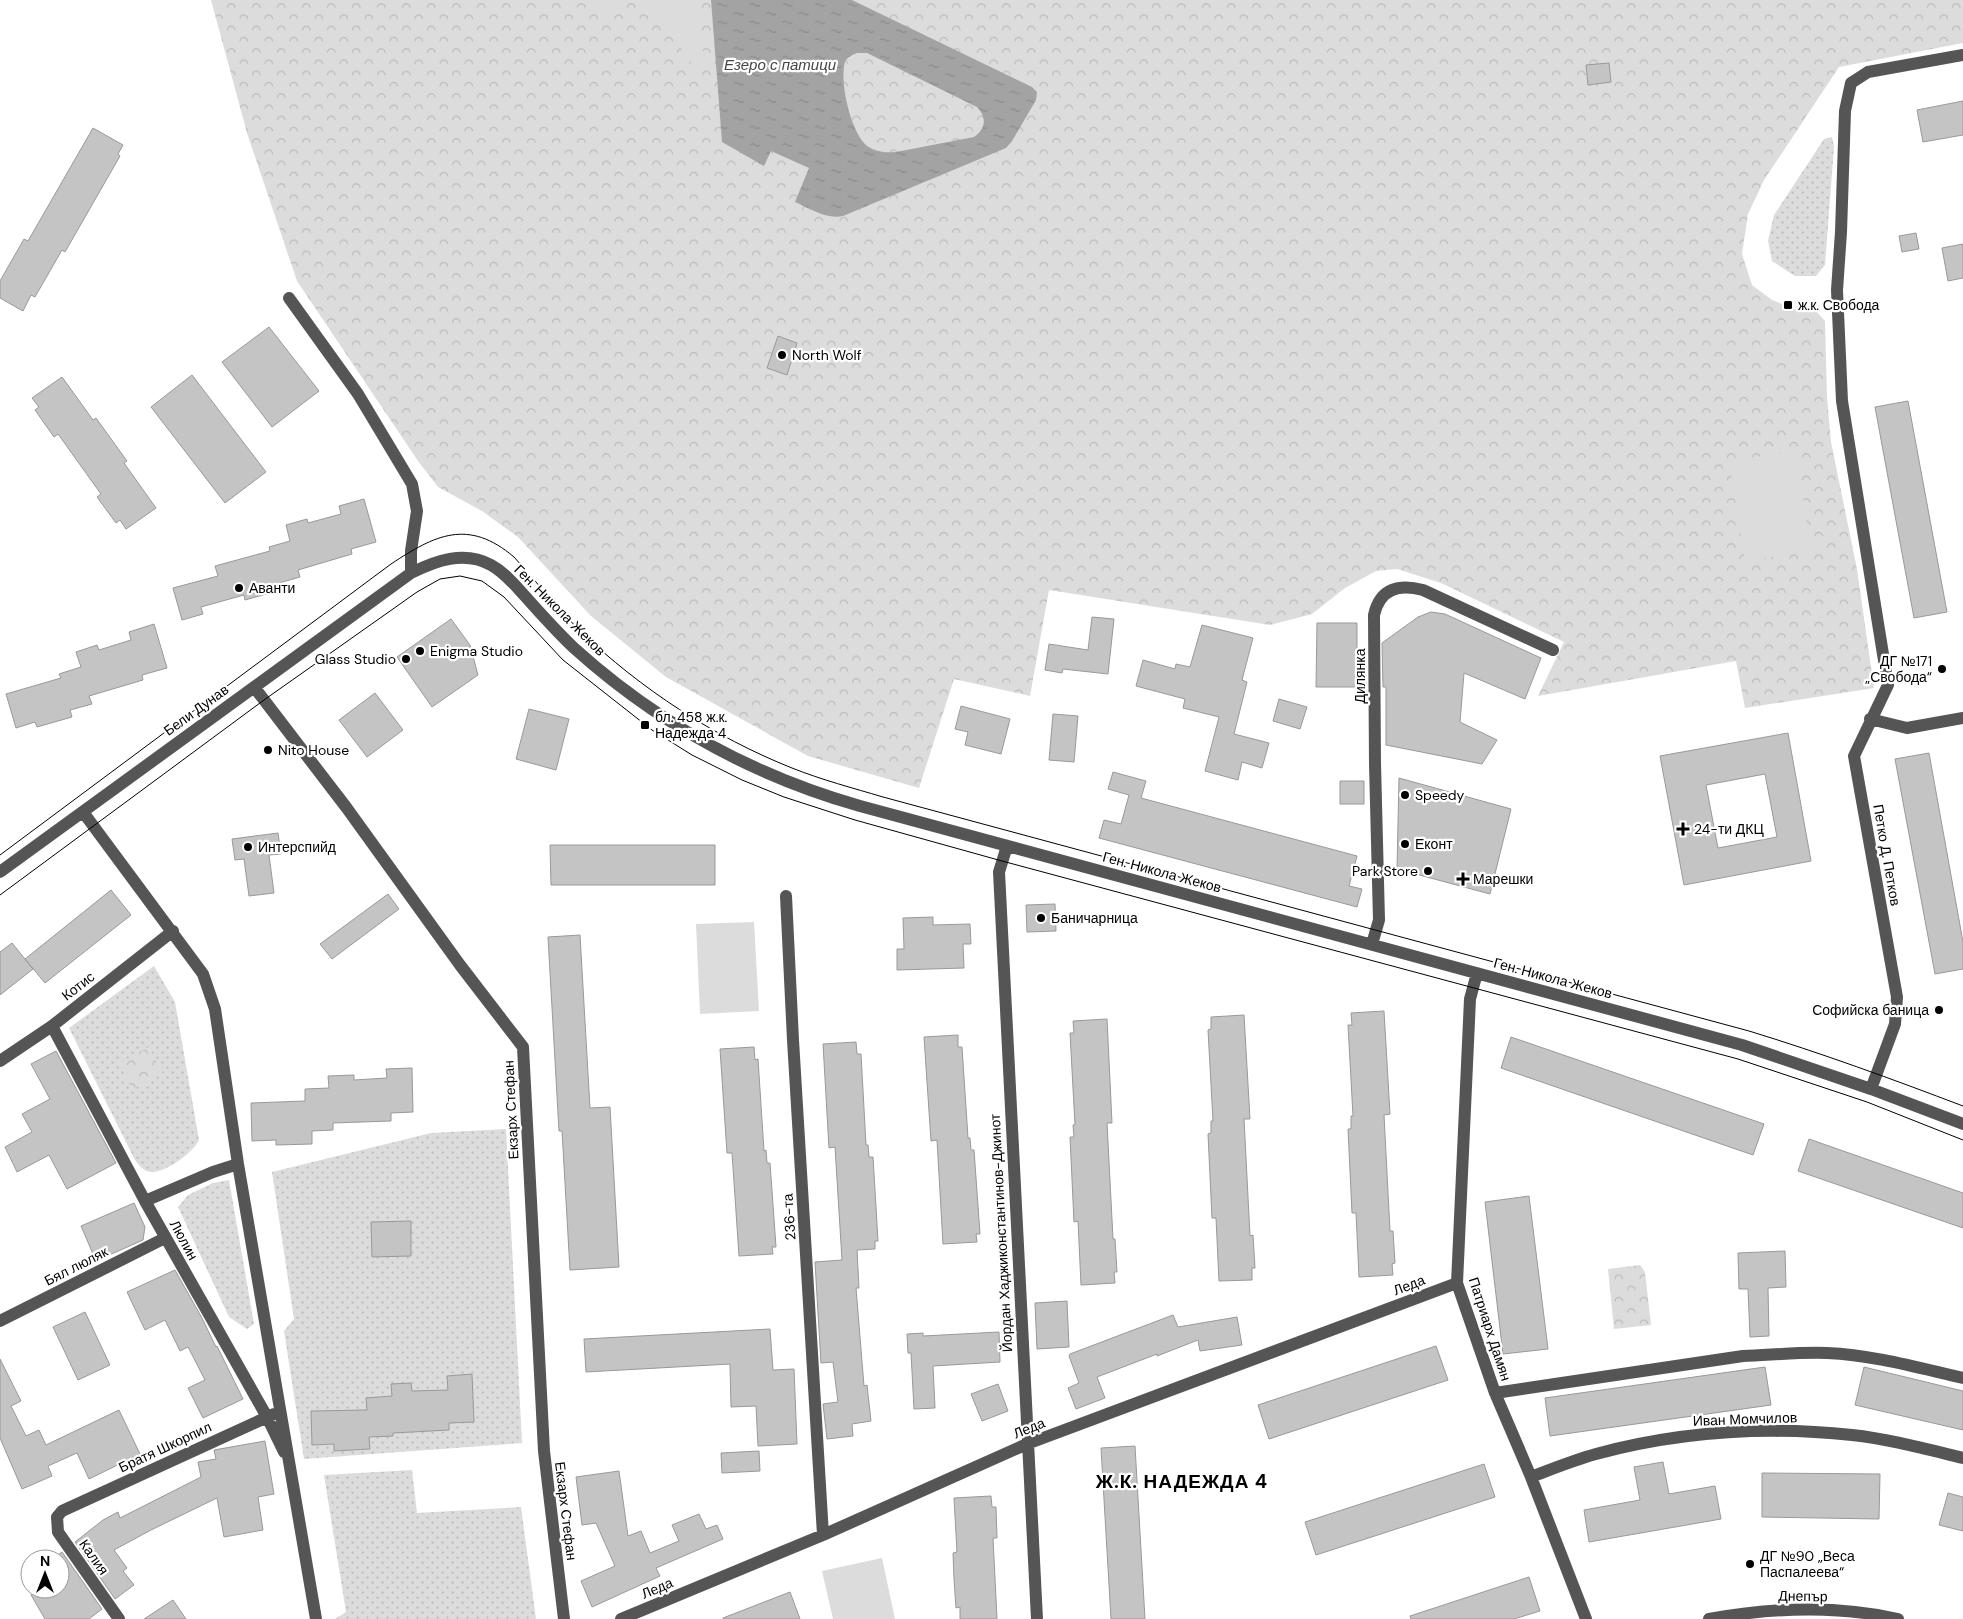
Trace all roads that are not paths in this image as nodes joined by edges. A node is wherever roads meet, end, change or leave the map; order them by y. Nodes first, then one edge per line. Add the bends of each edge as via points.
1 (1963, 55) edge
2 (289, 298) dead end
3 (411, 573) junction
4 (1553, 650) dead end
5 (254, 687) junction
6 (1963, 718) edge
7 (1870, 719) junction
8 (83, 812) junction
9 (1006, 846) junction
10 (1, 869) edge
11 (786, 896) dead end
12 (173, 931) junction
13 (1372, 944) junction
14 (1477, 973) junction
15 (52, 1026) junction
16 (0, 1061) edge
17 (1871, 1089) junction
18 (1963, 1124) edge
19 (238, 1164) junction
20 (145, 1201) junction
21 (165, 1238) junction
22 (1457, 1283) junction
23 (0, 1321) edge
24 (1963, 1378) edge
25 (1495, 1393) junction
26 (281, 1410) junction
27 (267, 1417) junction
28 (1027, 1444) junction
29 (1963, 1458) edge
30 (291, 1468) junction
31 (1531, 1477) junction
32 (62, 1511) joint
33 (823, 1535) junction
34 (119, 1619) edge
35 (316, 1619) edge
36 (564, 1619) edge
37 (620, 1619) edge
38 (1037, 1619) edge
39 (1586, 1619) edge
40 (1709, 1619) edge
41 (1898, 1619) edge

1 - 7 street, Петко Д. Петков via 1868,72 1852,83 1845,111 1837,290 1842,401 1888,685
2 - 3 street via 358,394 412,484 417,511
3 - 5 street, Бели Дунав
3 - 9 street, Ген. Никола Жеков via 430,564 458,558 490,564 508,577 572,646 607,676 700,740 750,766 825,796
4 - 13 street, Дилянка via 1409,586 1397,588 1377,602 1374,615 1379,920
5 - 8 street, Бели Дунав
5 - 36 street, Екзарх Стефан via 523,1047 544,1451
6 - 7 street via 1907,728
7 - 17 street, Петко Д. Петков via 1854,756 1897,997 1895,1024
8 - 10 street, Бели Дунав
8 - 12 street
9 - 13 street, Ген. Никола Жеков
9 - 28 street, Йордан Хаджиконстантинов-Джинот via 999,872
11 - 33 street, 236-та
12 - 15 street, Котис
12 - 19 street via 203,974 215,1009
13 - 14 street, Ген. Никола Жеков
14 - 17 street, Ген. Никола Жеков via 1742,1045
14 - 22 street, Патриарх Дамян via 1470,999
15 - 16 street, Котис
15 - 20 street, Люлин
17 - 18 street, Ген. Никола Жеков
19 - 20 street
19 - 26 street
20 - 21 street, Люлин
21 - 23 street, Бял люляк
21 - 27 street, Люлин
22 - 25 street, Патриарх Дамян
22 - 28 street, Леда
24 - 25 street via 1883,1360 1828,1353 1792,1354 1743,1356
25 - 31 street, Патриарх Дамян
26 - 27 street, Братя Шкорпил
26 - 30 street
27 - 30 street, Люлин
27 - 32 street, Братя Шкорпил
28 - 33 street, Леда
28 - 38 street, Йордан Хаджиконстантинов-Джинот
29 - 31 street, Иван Момчилов via 1852,1435 1743,1431 1697,1435 1595,1454
30 - 35 street
31 - 39 street, Патриарх Дамян
32 - 34 street, Калия via 57,1517 58,1532
33 - 37 street, Леда
40 - 41 street, Днепър via 1792,1610

